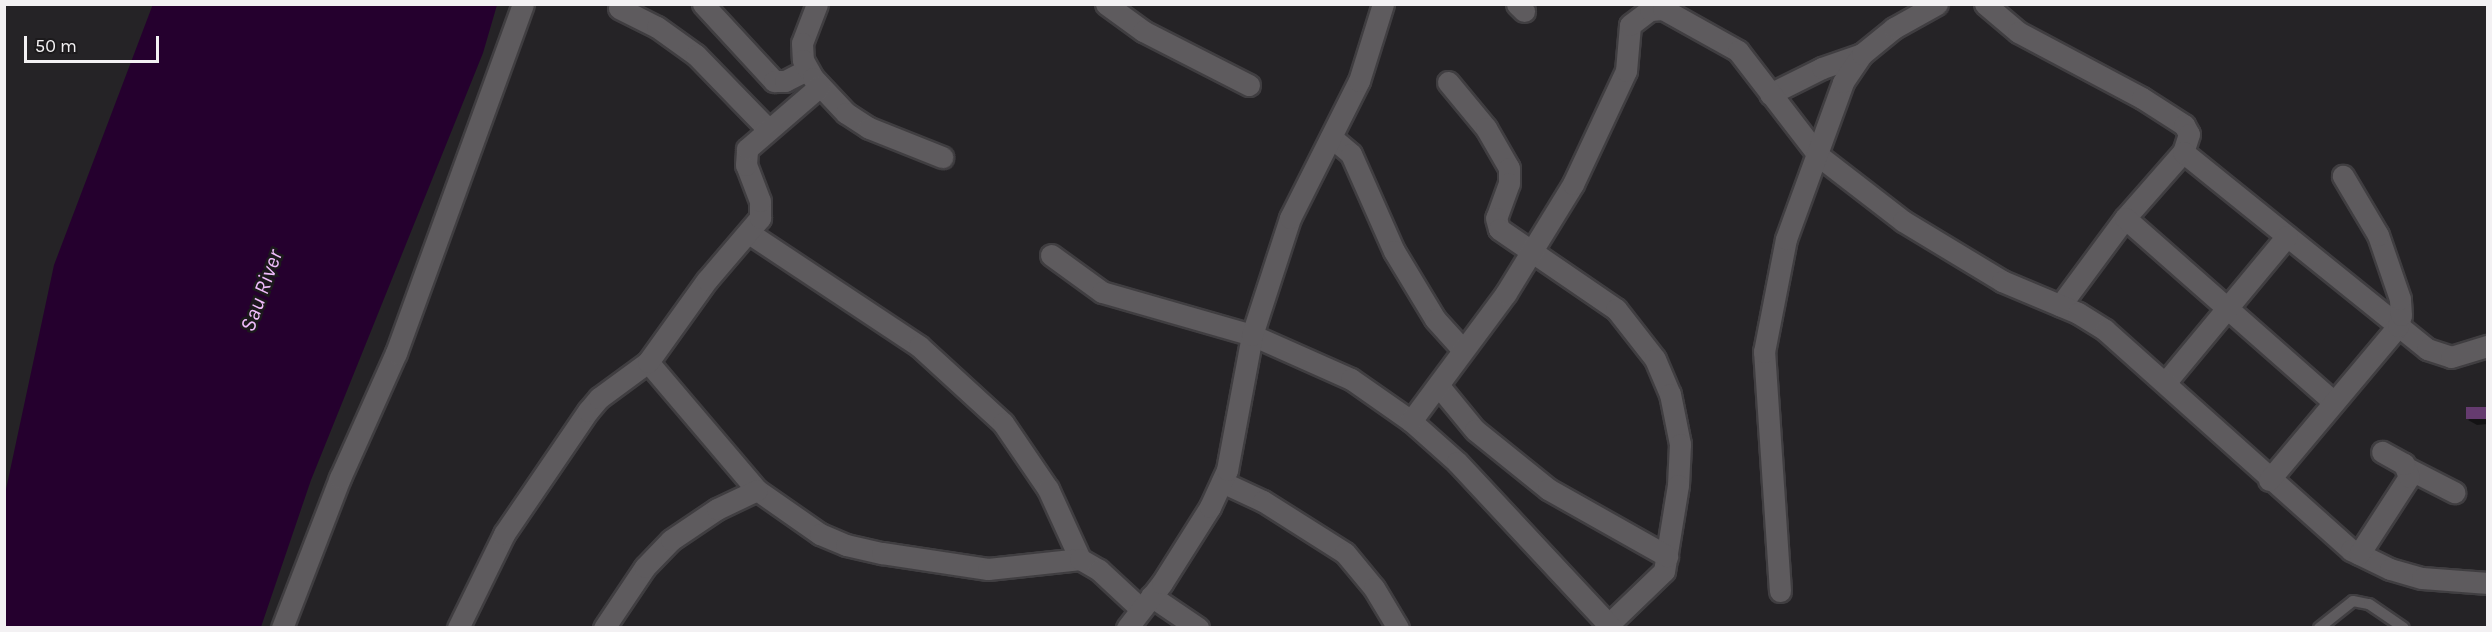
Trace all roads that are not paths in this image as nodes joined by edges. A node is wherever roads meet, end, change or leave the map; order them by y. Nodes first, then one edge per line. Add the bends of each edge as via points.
1 (523, 4) edge
2 (703, 4) edge
3 (817, 4) edge
4 (1106, 4) edge
5 (1383, 4) edge
6 (1937, 4) edge
7 (1985, 4) edge
8 (619, 8) dead end
9 (1679, 10) edge
10 (1862, 54) junction
11 (814, 78) junction
12 (1448, 82) dead end
13 (1249, 85) dead end
14 (1770, 94) junction
15 (768, 129) junction
16 (1331, 137) junction
17 (2183, 152) junction
18 (1819, 156) junction
19 (942, 157) dead end
20 (2343, 176) dead end
21 (2125, 218) junction
22 (749, 233) junction
23 (2287, 236) junction
24 (1533, 251) junction
25 (1051, 255) dead end
26 (2060, 306) junction
27 (2225, 310) junction
28 (2398, 326) junction
29 (1252, 335) junction
30 (2487, 346) edge
31 (1463, 350) junction
32 (648, 362) junction
33 (2164, 383) junction
34 (1438, 385) junction
35 (2334, 402) junction
36 (1411, 421) junction
37 (2382, 452) dead end
38 (2409, 469) junction
39 (2269, 480) junction
40 (1222, 482) junction
41 (757, 490) junction
42 (2454, 492) dead end
43 (2360, 554) junction
44 (1667, 556) junction
45 (1080, 559) junction
46 (2487, 583) edge
47 (1780, 591) dead end
48 (1146, 603) junction
49 (1610, 626) edge
50 (282, 627) edge
51 (458, 627) edge
52 (604, 627) edge
53 (1127, 627) edge
54 (1198, 627) edge
55 (1398, 627) edge
56 (2319, 627) edge
57 (2404, 627) edge

1 - 50 street via 396,353 339,478
2 - 11 street via 774,81
3 - 11 street via 802,43
4 - 13 street via 1143,31
5 - 16 street via 1359,81
6 - 10 street via 1894,28
7 - 17 street via 2018,32 2184,124 2188,142
8 - 15 street via 657,27 696,55
9 - 14 street via 1738,51
9 - 24 street via 1650,10 1630,25 1626,71 1573,184
10 - 14 street via 1822,68
10 - 18 street via 1844,82
11 - 15 street
11 - 19 street via 846,113 869,128
12 - 24 street via 1486,128 1509,168 1509,183 1496,218 1499,229
14 - 18 street
15 - 22 street via 745,155 762,210
16 - 29 street via 1290,218
16 - 31 street via 1351,153 1394,251 1435,319
17 - 21 street
17 - 23 street
18 - 26 street via 1903,221 1960,258
18 - 47 street via 1786,239 1764,352
20 - 28 street via 2378,235 2400,300
21 - 26 street
21 - 27 street
22 - 32 street via 707,280
22 - 45 street via 919,346 1003,423 1048,489
23 - 27 street
23 - 28 street
24 - 31 street
24 - 44 street via 1616,309 1655,359 1670,394 1680,444
25 - 29 street via 1102,292
26 - 33 street via 2105,330
27 - 33 street
27 - 35 street
28 - 30 street via 2441,356 2451,357
28 - 35 street
29 - 36 street via 1351,379
29 - 40 street via 1237,435
31 - 34 street
32 - 41 street
32 - 51 street via 599,398 588,411 504,534
33 - 39 street
34 - 36 street
34 - 44 street via 1475,430 1548,489
35 - 39 street
36 - 49 street via 1457,462
37 - 38 street
38 - 42 street
38 - 43 street via 2409,477
39 - 43 street
40 - 48 street via 1210,507
40 - 55 street via 1263,501 1345,553 1374,588
41 - 45 street via 820,534 882,553 1009,570
41 - 52 street via 717,509 671,540 645,567
43 - 46 street via 2390,569 2422,578
44 - 49 street via 1659,580
45 - 48 street
48 - 53 street
48 - 54 street
56 - 57 lane via 2353,601 2369,604

